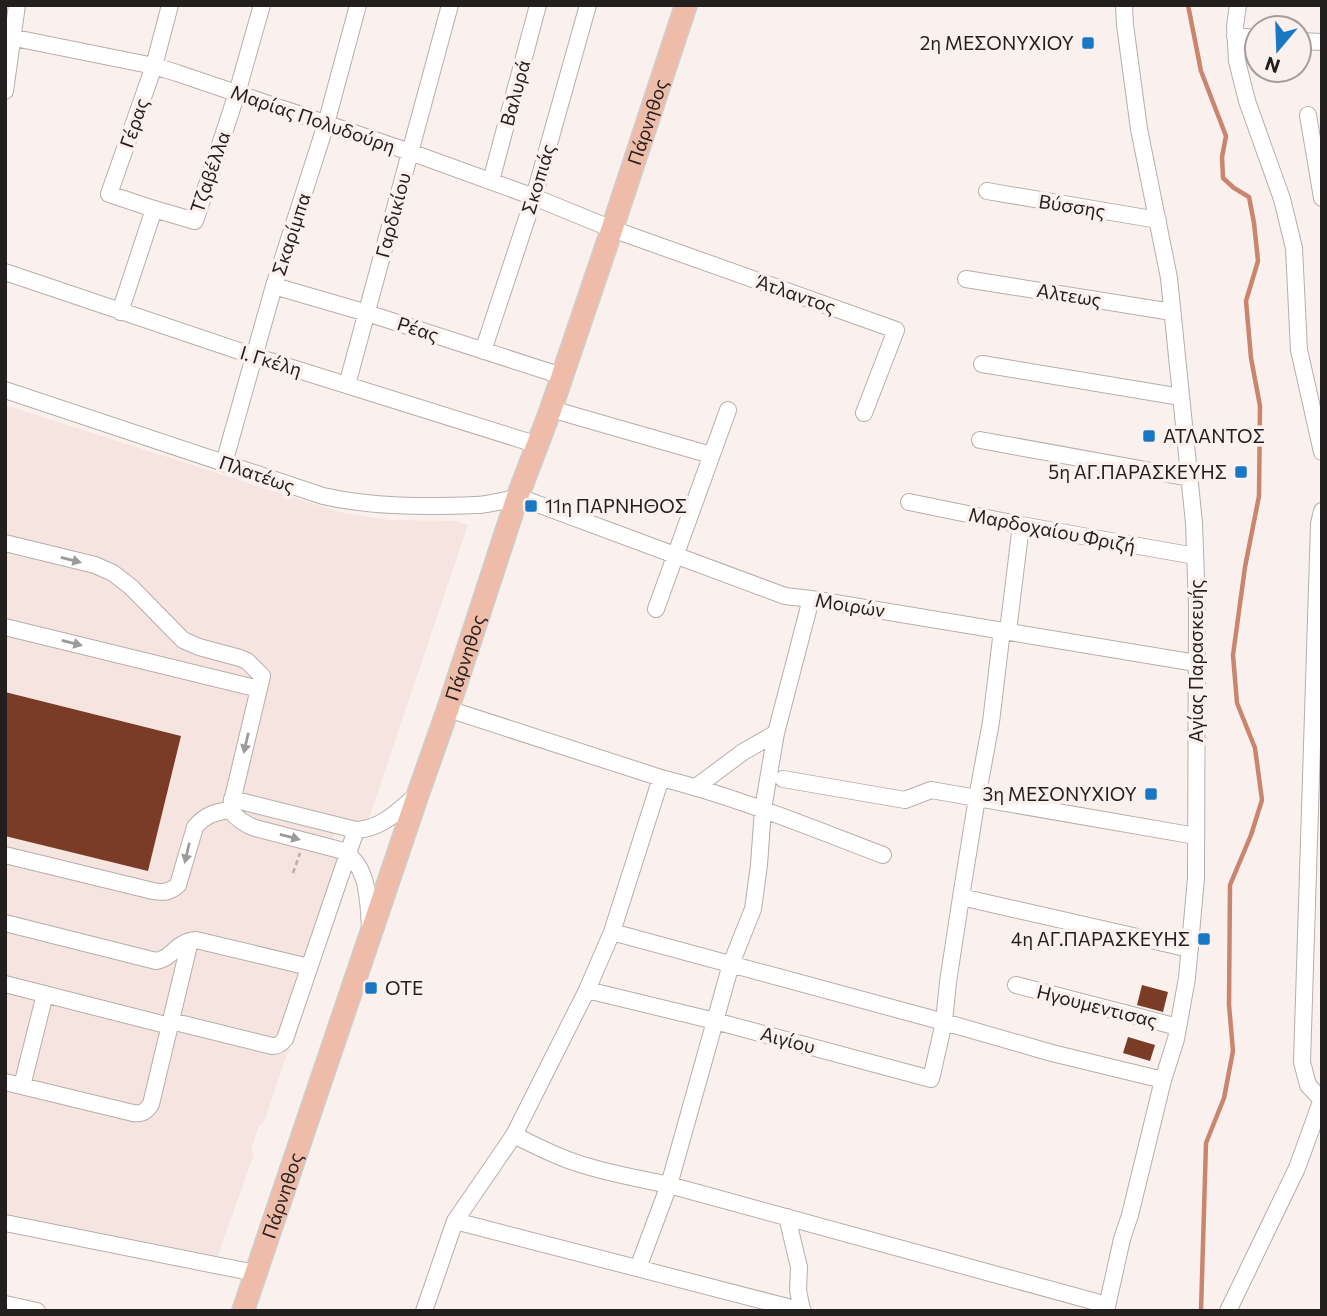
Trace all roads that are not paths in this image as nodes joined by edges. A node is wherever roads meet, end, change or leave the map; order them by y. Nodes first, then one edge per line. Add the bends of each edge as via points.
1 (17, 5) edge
2 (170, 5) edge
3 (262, 5) edge
4 (358, 5) edge
5 (450, 5) edge
6 (538, 5) edge
7 (588, 5) edge
8 (686, 5) edge
9 (1124, 5) edge
10 (1238, 5) edge
11 (1235, 36) junction
12 (9, 37) edge
13 (1243, 37) edge
14 (154, 66) junction
15 (5, 90) edge
16 (237, 93) junction
17 (1308, 115) dead end
18 (326, 124) junction
19 (411, 152) junction
20 (491, 181) junction
21 (987, 191) dead end
22 (534, 197) junction
23 (1322, 198) edge
24 (154, 209) junction
25 (1158, 220) junction
26 (612, 229) junction
27 (5, 272) edge
28 (967, 279) dead end
29 (274, 286) junction
30 (120, 312) junction
31 (1172, 312) junction
32 (367, 313) junction
33 (483, 351) junction
34 (254, 356) junction
35 (982, 364) dead end
36 (562, 376) junction
37 (347, 385) junction
38 (5, 390) edge
39 (1181, 397) junction
40 (551, 409) junction
41 (727, 410) dead end
42 (864, 413) dead end
43 (980, 440) dead end
44 (538, 446) junction
45 (1322, 452) edge
46 (712, 455) junction
47 (224, 463) junction
48 (1190, 478) junction
49 (517, 498) junction
50 (909, 502) dead end
51 (1322, 511) edge
52 (1021, 525) junction
53 (5, 543) edge
54 (676, 555) junction
55 (1195, 556) junction
56 (811, 599) junction
57 (656, 609) dead end
58 (5, 627) edge
59 (1005, 630) junction
60 (1196, 663) junction
61 (259, 689) junction
62 (448, 709) junction
63 (776, 733) junction
64 (660, 778) junction
65 (783, 779) dead end
66 (696, 787) junction
67 (418, 794) junction
68 (977, 798) junction
69 (231, 804) junction
70 (763, 809) junction
71 (356, 830) junction
72 (1196, 836) junction
73 (348, 854) junction
74 (5, 855) edge
75 (883, 855) dead end
76 (961, 897) junction
77 (5, 923) edge
78 (612, 932) junction
79 (371, 934) junction
80 (190, 941) junction
81 (1190, 950) junction
82 (731, 964) junction
83 (309, 967) junction
84 (5, 984) edge
85 (1016, 985) dead end
86 (587, 990) junction
87 (45, 994) junction
88 (715, 1021) junction
89 (944, 1022) junction
90 (171, 1023) junction
91 (1178, 1027) junction
92 (1163, 1080) junction
93 (5, 1082) edge
94 (22, 1086) junction
95 (1321, 1100) edge
96 (514, 1135) junction
97 (669, 1185) junction
98 (787, 1217) junction
99 (455, 1221) junction
100 (5, 1223) edge
101 (638, 1268) junction
102 (255, 1273) junction
103 (5, 1304) edge
104 (1107, 1308) edge
105 (37, 1311) edge
106 (243, 1311) edge
107 (424, 1311) edge
108 (803, 1311) edge
109 (1228, 1311) edge

1 - 12 street
2 - 14 street, Γέρας
3 - 16 street, Τζαβέλλα
4 - 18 street, Σκαρίμπα
5 - 19 street, Γαρδικίου
6 - 20 street, Βαλυρά
7 - 22 street, Σκοπιάς
8 - 26 main road, Πάρνηθος
9 - 25 street, Αγίας Παρασκευής via 1139,129
10 - 11 street
11 - 13 street
11 - 45 street via 1247,102 1282,199 1294,248 1299,350
12 - 14 street, Μαρίας Πολυδούρη
12 - 15 street
14 - 16 street, Μαρίας Πολυδούρη
14 - 24 street, Γέρας via 109,194
16 - 18 street, Μαρίας Πολυδούρη
16 - 24 street, Τζαβέλλα via 195,221
17 - 23 street
18 - 19 street, Μαρίας Πολυδούρη
18 - 29 street, Σκαρίμπα
19 - 20 street, Μαρίας Πολυδούρη
19 - 32 street, Γαρδικίου
20 - 22 street, Μαρίας Πολυδούρη
21 - 25 street, Βύσσης
22 - 26 street, Μαρίας Πολυδούρη
22 - 33 street, Σκοπιάς
24 - 30 street
25 - 31 street, Αγίας Παρασκευής
26 - 36 main road, Πάρνηθος
26 - 42 street, Άτλαντος via 896,330
27 - 30 street, Ι. Γκέλη
28 - 31 street, Αλτεως
29 - 32 street, Ρέας
29 - 34 street, Σκαρίμπα
30 - 34 street, Ι. Γκέλη
31 - 39 street, Αγίας Παρασκευής
32 - 33 street, Ρέας
32 - 37 street, Γαρδικίου
33 - 36 street, Ρέας
34 - 37 street, Ι. Γκέλη
34 - 47 street, Σκαρίμπα
35 - 39 street
36 - 40 main road, Πάρνηθος
37 - 44 street, Ι. Γκέλη
38 - 47 street, Πλατέως
39 - 48 street, Αγίας Παρασκευής
40 - 44 main road, Πάρνηθος
40 - 46 street
41 - 46 street
43 - 48 street
44 - 49 main road, Πάρνηθος
46 - 54 street
47 - 49 street, Πλατέως via 349,501 454,506
48 - 55 street, Αγίας Παρασκευής
49 - 54 street, Μοιρών
49 - 62 main road, Πάρνηθος
50 - 52 street, Μαρδοχαίου Φριζή
51 - 95 street via 1302,1062 1308,1084
52 - 55 street, Μαρδοχαίου Φριζή
52 - 59 street
53 -> 61 street via 113,573 183,640 247,661 262,677
54 - 56 street, Μοιρών via 785,596
54 - 57 street
55 - 60 street, Αγίας Παρασκευής
56 - 59 street, Μοιρών
56 - 63 street
58 -> 61 street
59 - 60 street, Μοιρών
59 - 68 street
60 - 72 street, Αγίας Παρασκευής
61 -> 69 street
62 - 64 street
62 - 67 main road, Πάρνηθος
63 - 66 street
63 - 70 street
64 - 66 street
64 - 78 street
65 - 68 street via 905,800 931,790
66 - 70 street
67 - 71 street via 383,822
67 - 79 main road, Πάρνηθος
68 - 72 street
68 - 76 street
69 - 71 street
69 -> 73 street via 244,824
69 -> 74 street via 201,819 178,885 163,893
70 - 75 street
70 - 82 street via 753,909
71 - 73 street
72 - 81 street, Αγίας Παρασκευής
73 - 79 street via 364,877
73 - 83 street
76 - 81 street
76 - 89 street
77 - 80 street via 156,961
78 - 82 street
78 - 86 street
79 - 102 main road, Πάρνηθος
80 - 83 street
80 - 90 street
81 - 91 street, Αγίας Παρασκευής
82 - 88 street
82 - 89 street
83 - 90 street via 285,1039 276,1046
84 - 87 street
85 - 91 street, Ηγουμεντισας
86 - 88 street, Αιγίου
86 - 96 street
87 - 90 street
87 - 94 street
88 - 89 street, Αιγίου via 931,1079
88 - 97 street
89 - 92 street
90 - 94 street via 151,1104 140,1113
91 - 92 street, Αγίας Παρασκευής
92 - 104 street, Αγίας Παρασκευής
93 - 94 street
95 - 109 street via 1297,1168
96 - 97 street via 575,1163
96 - 99 street
97 - 98 street
97 - 101 street
98 - 104 street
98 - 108 street
99 - 101 street
99 - 107 street
100 - 102 street
101 - 108 street
102 - 106 main road, Πάρνηθος
103 - 105 street

